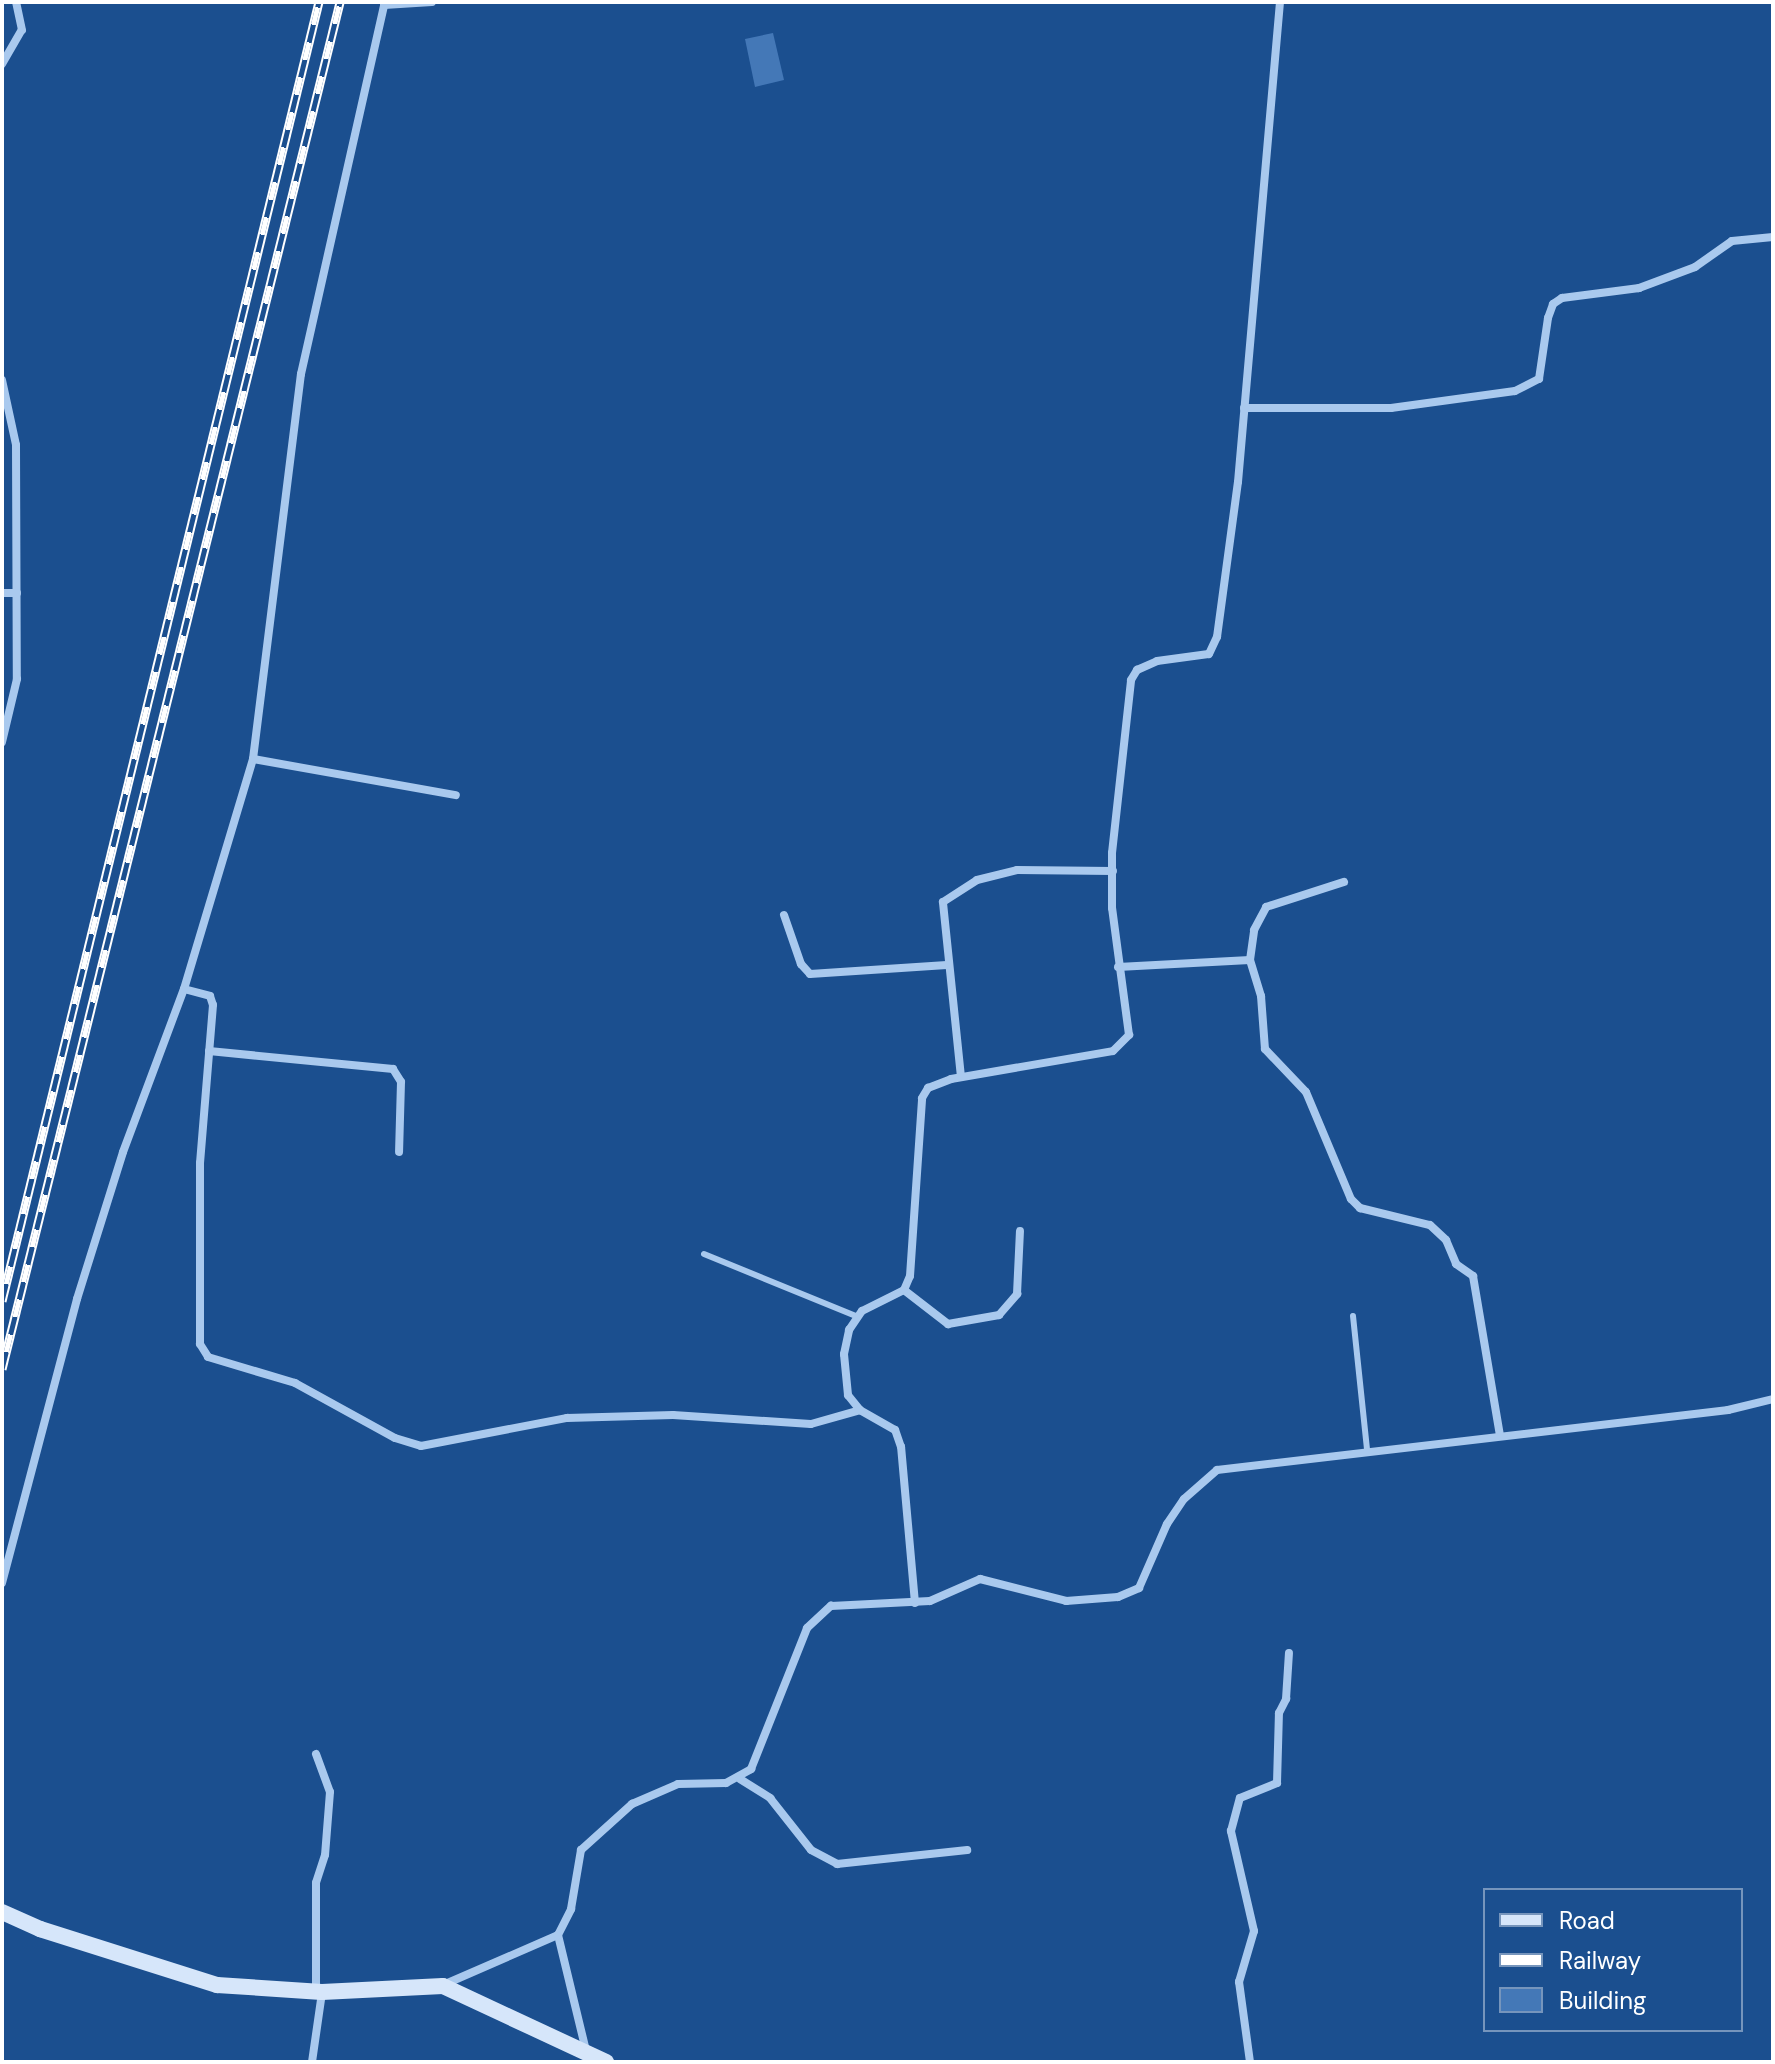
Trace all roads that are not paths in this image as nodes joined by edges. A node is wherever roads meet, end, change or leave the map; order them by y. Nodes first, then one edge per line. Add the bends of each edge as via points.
1 (16, 2) edge
2 (432, 2) edge
3 (1280, 2) edge
4 (385, 4) edge
5 (2, 64) edge
6 (1773, 237) edge
7 (2, 380) edge
8 (1244, 408) junction
9 (2, 593) edge
10 (17, 593) junction
11 (2, 742) edge
12 (253, 759) junction
13 (456, 795) dead end
14 (1113, 871) junction
15 (1344, 882) dead end
16 (784, 915) dead end
17 (1250, 960) junction
18 (947, 965) junction
19 (1118, 967) junction
20 (184, 989) junction
21 (209, 1051) junction
22 (961, 1077) junction
23 (399, 1152) dead end
24 (1020, 1231) dead end
25 (704, 1254) dead end
26 (904, 1290) junction
27 (1353, 1316) dead end
28 (858, 1317) junction
29 (1773, 1399) edge
30 (860, 1410) junction
31 (1500, 1435) junction
32 (1367, 1450) junction
33 (2, 1583) edge
34 (915, 1603) junction
35 (1289, 1653) dead end
36 (316, 1754) dead end
37 (740, 1779) junction
38 (967, 1850) dead end
39 (2, 1912) edge
40 (558, 1935) junction
41 (443, 1986) junction
42 (319, 1992) junction
43 (587, 2053) junction
44 (312, 2062) edge
45 (606, 2062) edge
46 (1250, 2062) edge

1 - 5 street via 22,30
2 - 4 street
3 - 8 street
4 - 12 street via 301,374
6 - 8 street via 1732,241 1695,267 1639,288 1562,298 1548,318 1539,379 1515,391 1391,408
7 - 10 street via 16,445
8 - 14 street via 1217,637 1209,654 1157,661 1137,670 1131,680
9 - 10 street
10 - 11 street via 17,679
12 - 13 street
12 - 20 street
14 - 18 street via 1017,870 959,890 940,910
14 - 19 street
15 - 17 street via 1266,907 1254,930
16 - 18 street via 801,964 810,974
17 - 19 street
17 - 31 street via 1261,996 1265,1049 1306,1092 1351,1199 1360,1208 1430,1225 1446,1240 1456,1264 1473,1276
18 - 22 street
19 - 22 street via 1130,1021 1122,1046
20 - 21 street via 213,999
20 - 33 street via 123,1152 77,1299
21 - 23 street via 393,1069 401,1082
21 - 30 street via 200,1163 200,1344 208,1357 295,1383 395,1438 421,1446 567,1418 673,1415 811,1424
22 - 26 street via 936,1083 922,1098 912,1256
24 - 26 street via 1017,1294 999,1315 948,1324
25 - 28 lane
26 - 28 street
27 - 32 lane
28 - 30 street via 849,1330 843,1375 848,1395
29 - 31 street via 1728,1410
30 - 34 street via 898,1437
31 - 32 street
32 - 34 street via 1234,1466 1204,1478 1167,1524 1145,1578 1128,1595 1066,1601 980,1579
34 - 37 street via 831,1606 817,1615 807,1628 751,1769
35 - 46 street via 1287,1693 1279,1713 1277,1783 1240,1798 1231,1831 1254,1931 1240,1970 1239,1992
36 - 42 street via 330,1792 325,1855 316,1883
37 - 38 street via 770,1798 811,1850 837,1864
37 - 40 street via 678,1784 654,1792 593,1836 581,1850 571,1909
39 - 42 main road via 177,1975 250,1989
40 - 41 street
40 - 43 street
41 - 42 main road
41 - 43 main road
42 - 44 street
43 - 45 main road

